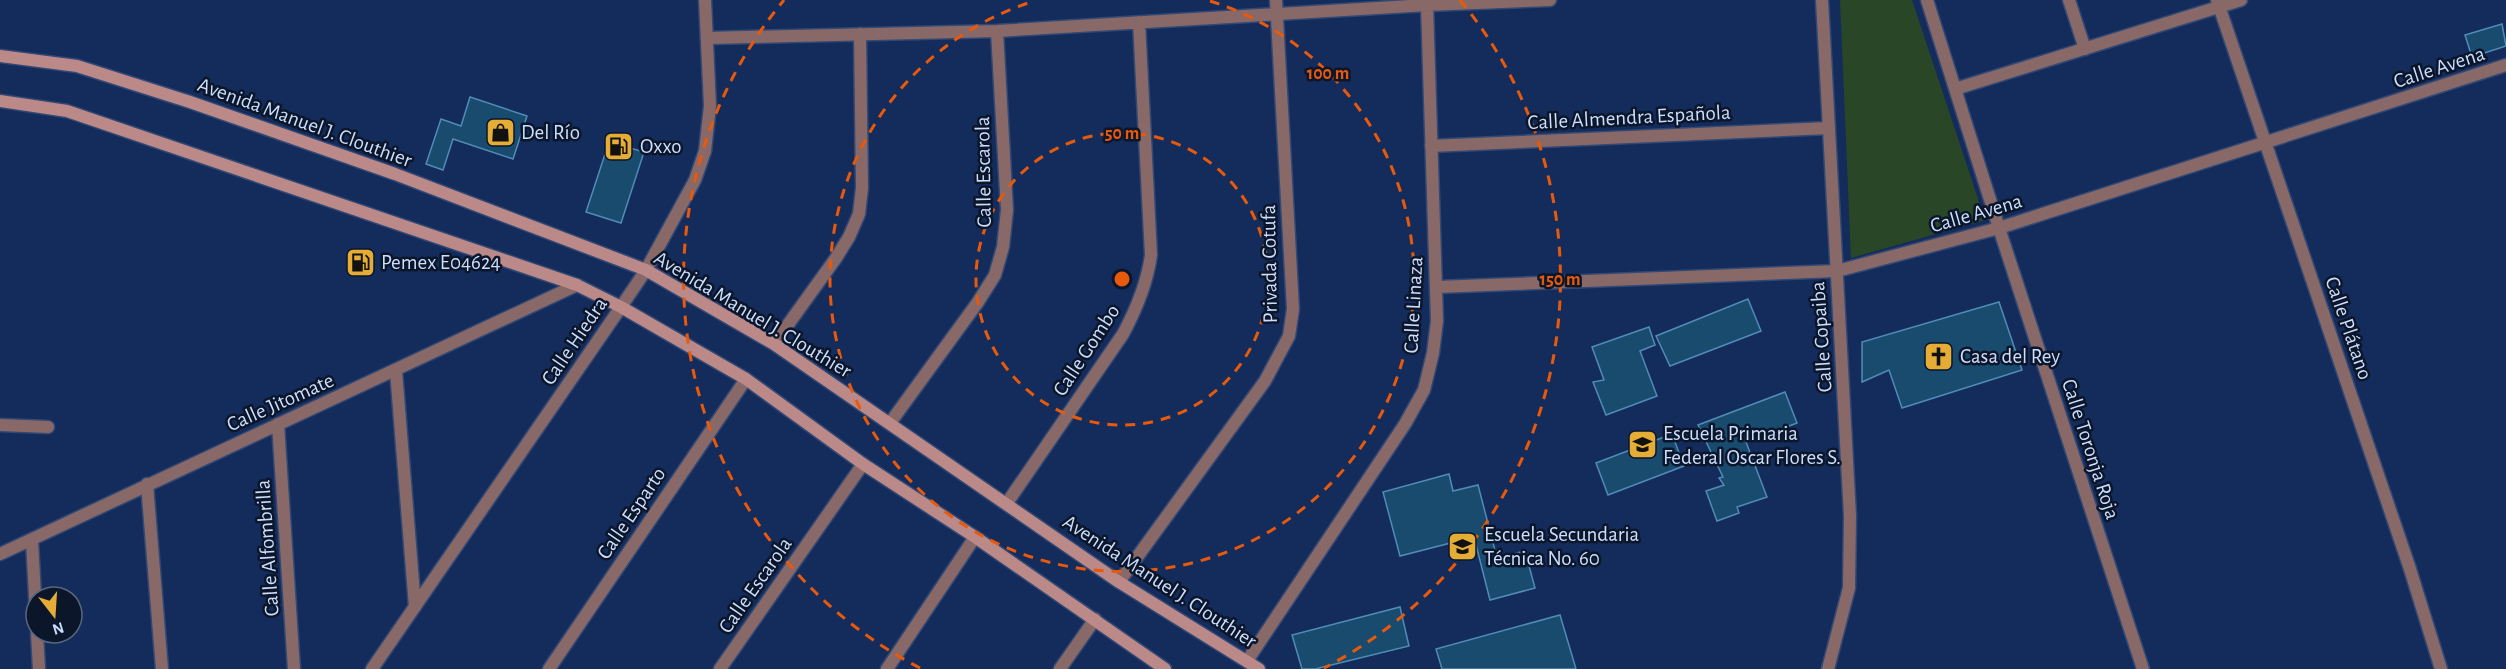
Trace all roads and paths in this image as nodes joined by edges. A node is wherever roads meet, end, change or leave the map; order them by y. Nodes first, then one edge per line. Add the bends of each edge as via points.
1 (705, 0) edge
2 (1276, 0) edge
3 (1550, 0) edge
4 (1822, 0) edge
5 (1927, 0) edge
6 (2069, 0) edge
7 (2241, 0) edge
8 (2218, 3) edge
9 (1428, 5) junction
10 (1277, 15) junction
11 (1139, 22) junction
12 (997, 31) junction
13 (860, 34) junction
14 (707, 38) junction
15 (2085, 49) junction
16 (0, 56) edge
17 (2506, 65) edge
18 (1956, 89) junction
19 (0, 101) edge
20 (1829, 128) junction
21 (2265, 143) junction
22 (1431, 146) junction
23 (1999, 228) junction
24 (646, 270) junction
25 (1837, 271) junction
26 (577, 285) junction
27 (1437, 287) junction
28 (621, 307) junction
29 (774, 344) junction
30 (396, 371) junction
31 (746, 379) junction
32 (890, 423) junction
33 (278, 424) junction
34 (0, 425) edge
35 (48, 427) dead end
36 (863, 464) junction
37 (147, 484) junction
38 (1007, 503) junction
39 (975, 537) junction
40 (32, 541) junction
41 (0, 554) edge
42 (1119, 582) junction
43 (34, 585) edge
44 (416, 607) junction
45 (1095, 619) junction
46 (38, 645) edge
47 (1247, 661) junction
48 (39, 669) edge
49 (162, 669) edge
50 (294, 669) edge
51 (372, 669) edge
52 (549, 669) edge
53 (720, 669) edge
54 (887, 669) edge
55 (1060, 669) edge
56 (1165, 669) edge
57 (1259, 669) edge
58 (1828, 669) edge
59 (2143, 669) edge
60 (2441, 669) edge

1 - 14 street, Calle Hiedra
2 - 10 street, Privada Cotufa
3 - 9 street
4 - 20 street, Calle Copaiba
5 - 18 street, Calle Toronja Roja
6 - 15 street
7 - 8 street
8 - 15 street
8 - 21 street, Calle Plátano
9 - 10 street
9 - 22 street, Calle Linaza
10 - 11 street
10 - 42 street, Privada Cotufa via 1293,309 1289,336 1265,381
11 - 12 street
11 - 38 street, Calle Gombo via 1151,255 1148,279 1123,334
12 - 13 street
12 - 32 street, Calle Escarola via 1007,210 1003,247 995,275 978,302
13 - 14 street
13 - 29 street via 859,214 836,258
14 - 24 street, Calle Hiedra via 710,106 705,151 695,180
15 - 18 street
16 - 24 main road, Avenida Manuel J. Clouthier via 77,66 190,102 395,174
17 - 21 street, Calle Avena
18 - 23 street, Calle Toronja Roja
19 - 26 main road via 67,111
20 - 22 street, Calle Almendra Española
20 - 25 street, Calle Copaiba
21 - 23 street, Calle Avena
21 - 60 street, Calle Plátano
22 - 27 street, Calle Linaza
23 - 25 street, Calle Avena
23 - 59 street, Calle Toronja Roja
24 - 28 street, Calle Hiedra
24 - 29 main road, Avenida Manuel J. Clouthier
25 - 27 street, Calle Avena
25 - 58 street, Calle Copaiba via 1849,481 1849,588
26 - 28 main road
26 - 30 street, Calle Jitomate
27 - 47 street, Calle Linaza via 1433,353 1424,390
28 - 31 main road
28 - 44 street, Calle Hiedra
29 - 32 main road, Avenida Manuel J. Clouthier
30 - 33 street, Calle Jitomate
30 - 44 street
31 - 36 main road
31 - 52 street, Calle Esparto
32 - 38 main road, Avenida Manuel J. Clouthier
33 - 37 street, Calle Jitomate
33 - 50 street, Calle Alfombrilla
34 - 35 street
36 - 39 main road
36 - 53 street, Calle Escarola
37 - 40 street, Calle Jitomate
37 - 49 street
38 - 42 main road, Avenida Manuel J. Clouthier
39 - 45 main road
39 - 54 street
40 - 41 street, Calle Jitomate
40 - 43 street
42 - 47 main road, Avenida Manuel J. Clouthier
44 - 51 street, Calle Hiedra
45 - 55 street
45 - 56 main road
46 - 48 street
47 - 57 main road, Avenida Manuel J. Clouthier

